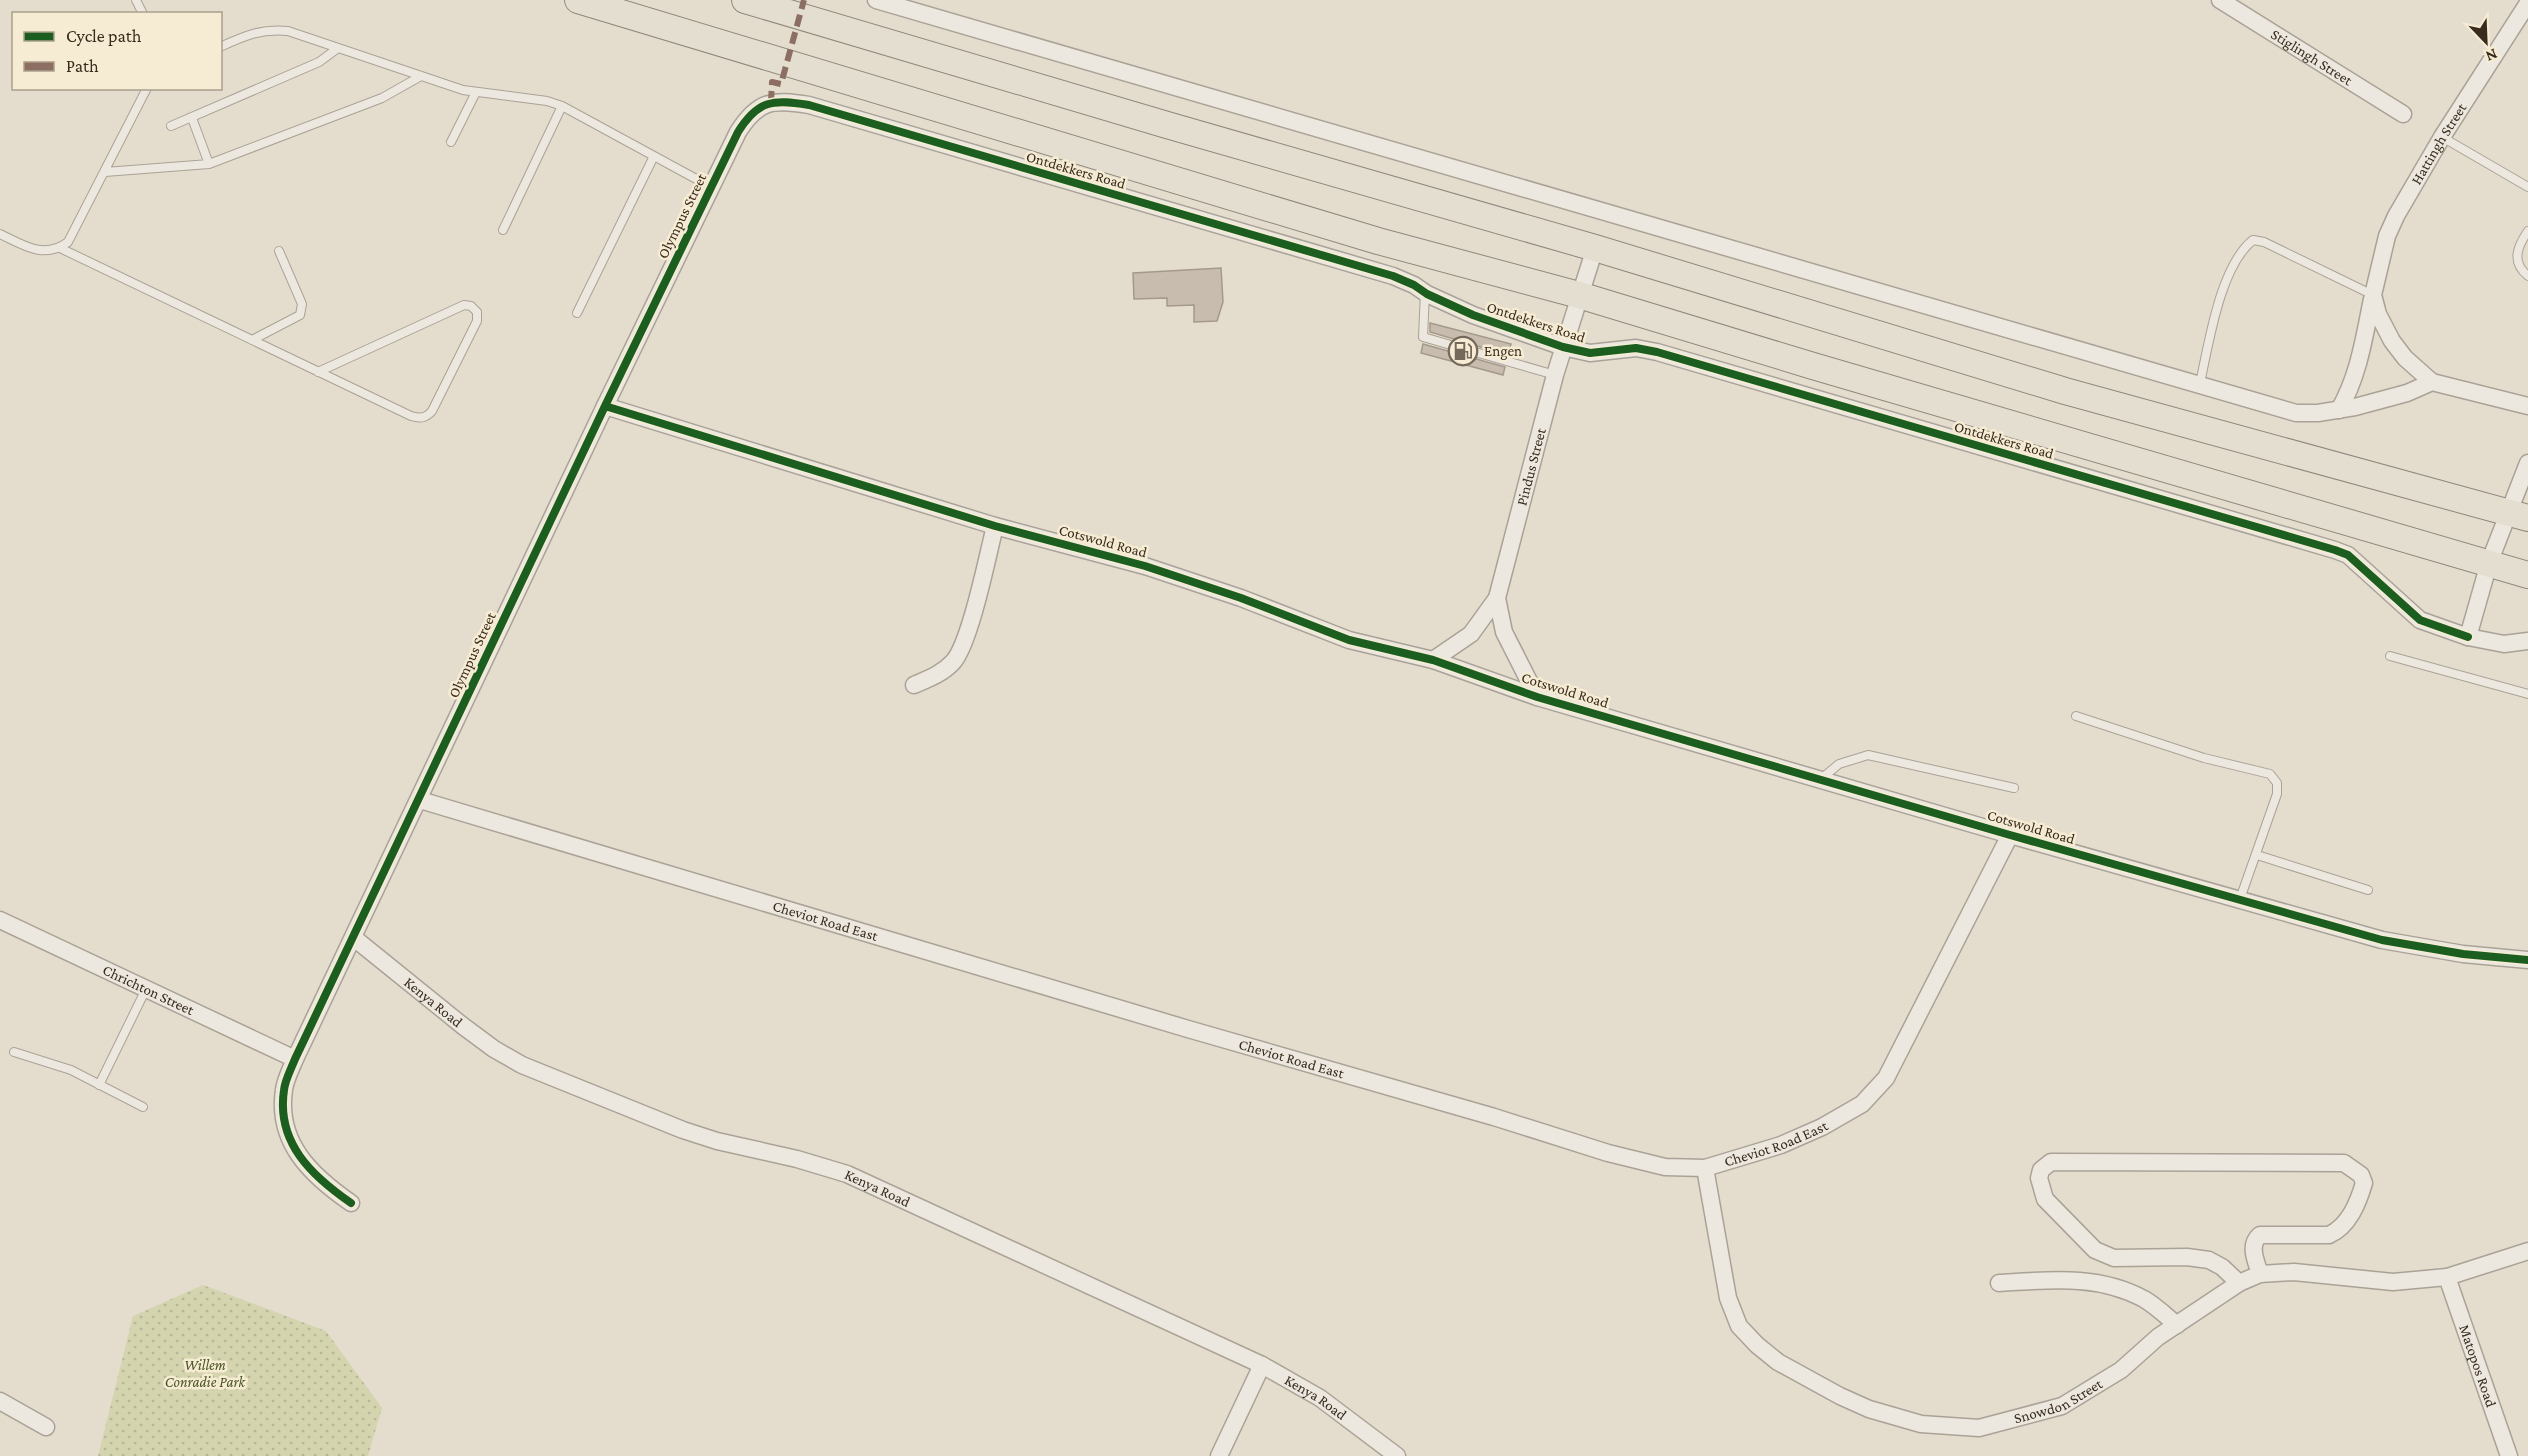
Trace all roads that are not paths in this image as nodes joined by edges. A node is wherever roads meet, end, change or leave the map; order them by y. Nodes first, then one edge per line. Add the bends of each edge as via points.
1 (578, 0) edge
2 (745, 0) edge
3 (876, 0) edge
4 (2220, 0) edge
5 (2528, 3) edge
6 (222, 46) edge
7 (338, 48) junction
8 (421, 76) junction
9 (146, 90) edge
10 (476, 92) junction
11 (562, 106) junction
12 (755, 109) joint
13 (2403, 114) dead end
14 (192, 118) junction
15 (171, 126) dead end
16 (2442, 137) junction
17 (451, 142) dead end
18 (654, 156) junction
19 (209, 164) junction
20 (105, 172) junction
21 (711, 187) junction
22 (2528, 187) edge
23 (503, 230) dead end
24 (2528, 231) edge
25 (0, 234) edge
26 (60, 248) junction
27 (1595, 248) junction
28 (279, 251) dead end
29 (2528, 276) edge
30 (1425, 292) junction
31 (1579, 295) junction
32 (2373, 295) junction
33 (578, 313) dead end
34 (252, 340) junction
35 (1563, 347) junction
36 (318, 372) junction
37 (1554, 375) junction
38 (2432, 382) junction
39 (2200, 383) junction
40 (605, 406) junction
41 (2528, 406) edge
42 (2340, 410) junction
43 (2528, 463) edge
44 (2518, 515) edge
45 (995, 526) junction
46 (2489, 563) junction
47 (2528, 575) edge
48 (1497, 598) junction
49 (2468, 637) junction
50 (2528, 641) edge
51 (2390, 656) dead end
52 (1433, 660) junction
53 (914, 685) dead end
54 (2528, 694) edge
55 (1537, 697) junction
56 (2076, 716) dead end
57 (1821, 780) junction
58 (2014, 788) dead end
59 (420, 800) junction
60 (2010, 835) junction
61 (2257, 855) junction
62 (2368, 891) dead end
63 (2240, 899) junction
64 (0, 920) edge
65 (354, 938) junction
66 (2528, 960) edge
67 (146, 988) junction
68 (14, 1052) dead end
69 (295, 1059) junction
70 (99, 1085) junction
71 (143, 1107) dead end
72 (1705, 1168) junction
73 (351, 1203) dead end
74 (2528, 1251) edge
75 (2260, 1274) junction
76 (2447, 1277) junction
77 (1999, 1283) dead end
78 (2239, 1283) junction
79 (2177, 1324) junction
80 (1262, 1365) junction
81 (0, 1401) edge
82 (46, 1427) dead end
83 (1219, 1456) edge
84 (1397, 1456) edge
85 (2509, 1456) edge

1 - 31 main road, Ontdekkers Road via 1378,242
2 - 27 main road
3 - 39 street
4 - 13 street, Stiglingh Street
5 - 16 street, Hattingh Street
6 - 7 lane via 252,32 271,29
7 - 8 lane
7 - 14 lane via 319,62
8 - 10 lane
8 - 19 lane via 382,98
9 - 20 lane
10 - 11 lane
10 - 17 lane
11 - 18 lane
11 - 23 lane
12 - 21 street, Olympus Street via 738,132
12 - 30 street, Ontdekkers Road via 780,101 809,105 1393,276
14 - 15 lane
14 - 19 lane
16 - 22 lane
16 - 32 street, Hattingh Street via 2387,236
18 - 21 lane
18 - 33 lane
19 - 20 lane
20 - 26 lane via 74,234
21 - 40 street, Olympus Street
24 - 29 lane via 2516,255 2518,265
25 - 26 lane via 41,252
26 - 34 lane
27 - 31 street, Pindus Street
27 - 44 main road via 2065,391
28 - 34 lane via 302,310 300,315
30 - 35 street, Ontdekkers Road via 1473,315
30 - 37 lane via 1423,338
31 - 35 street, Pindus Street
31 - 46 main road, Ontdekkers Road
32 - 38 street via 2392,341
32 - 39 lane via 2253,240 2230,272 2218,302
32 - 42 street, Hattingh Street via 2352,388
34 - 36 lane
35 - 37 street, Pindus Street
35 - 49 street, Ontdekkers Road via 1590,353 1636,348 1657,352 2335,550 2348,555 2420,620
36 - 36 lane via 464,305 477,312 477,321 427,417 411,416
37 - 48 street, Pindus Street
38 - 41 street
38 - 42 street via 2407,393
39 - 42 street via 2296,412
40 - 45 street, Cotswold Road
40 - 59 street, Olympus Street
43 - 44 street
44 - 46 street
45 - 52 street, Cotswold Road via 1145,566 1349,640
45 - 53 street via 966,638 955,660 943,672
46 - 47 main road, Ontdekkers Road
46 - 49 street
48 - 52 street, Pindus Street via 1472,634
48 - 55 street via 1504,632
49 - 50 street, Ontdekkers Road via 2504,644
51 - 54 lane
52 - 55 street, Cotswold Road
55 - 57 street, Cotswold Road
56 - 61 lane via 2204,758 2270,774 2277,783 2277,794
57 - 58 lane via 1839,764 1868,755
57 - 60 street, Cotswold Road
59 - 65 street, Olympus Street
59 - 72 street, Cheviot Road East via 1608,1153 1665,1167
60 - 63 street, Cotswold Road
60 - 72 street, Cheviot Road East via 1886,1078 1862,1104 1822,1127 1781,1145
61 - 62 lane
61 - 63 lane
63 - 66 street, Cotswold Road via 2382,940
64 - 67 street, Chrichton Street
65 - 69 street, Olympus Street
65 - 80 street, Kenya Road via 463,1026 522,1065 683,1130 847,1174
67 - 69 street, Chrichton Street
67 - 70 lane
68 - 70 lane via 71,1070
69 - 73 street, Olympus Street via 284,1087 289,1133 302,1162 322,1183
70 - 71 lane
72 - 79 street, Snowdon Street via 1728,1298 1739,1326 1778,1362 1869,1409 1921,1424 1979,1428 2062,1406 2121,1370
74 - 76 street, Snowdon Street
75 - 76 street, Snowdon Street via 2294,1272 2393,1282
75 - 78 street, Snowdon Street
75 - 78 street via 2255,1239 2260,1235 2329,1235 2338,1231 2360,1194 2364,1183 2361,1175 2344,1163 2051,1162 2041,1170 2039,1178 2045,1199 2095,1250 2114,1258 2209,1260
76 - 85 street, Matopos Road
77 - 79 street via 2075,1279 2103,1283 2144,1299
78 - 79 street, Snowdon Street
80 - 83 street
80 - 84 street, Kenya Road via 1320,1398
81 - 82 street

